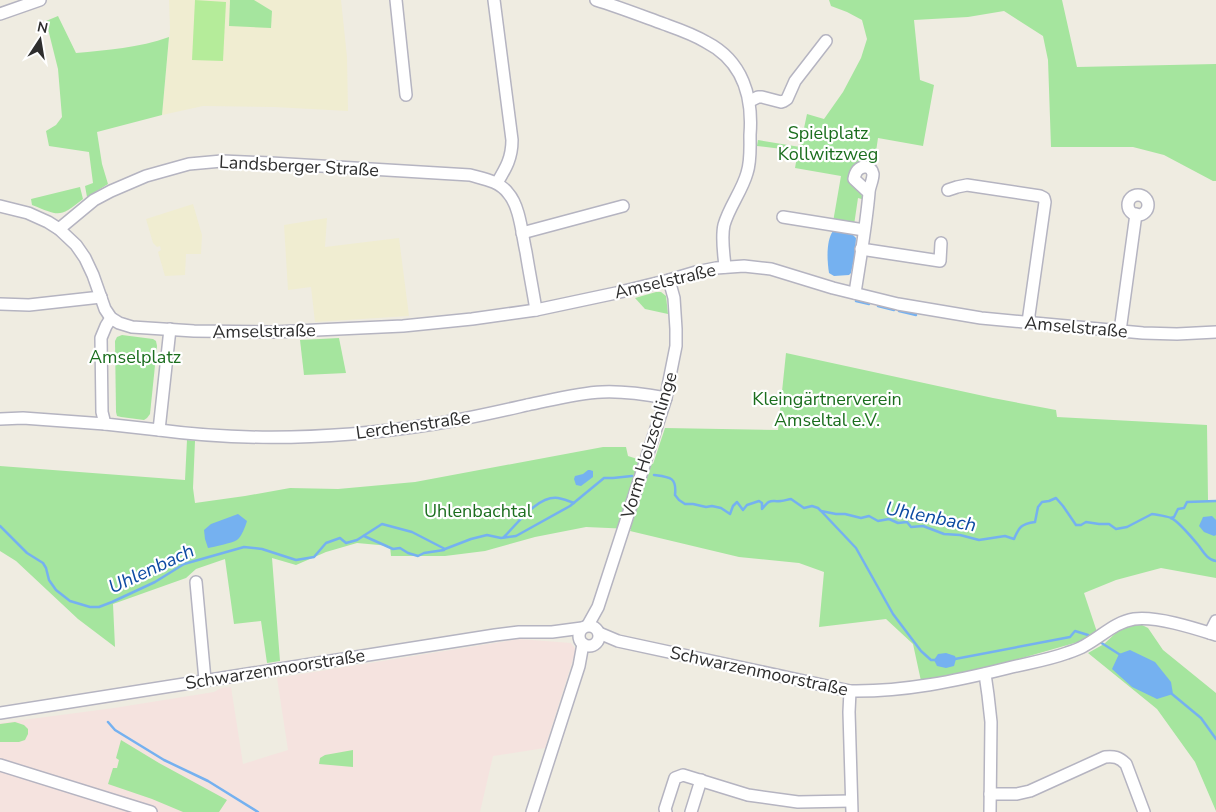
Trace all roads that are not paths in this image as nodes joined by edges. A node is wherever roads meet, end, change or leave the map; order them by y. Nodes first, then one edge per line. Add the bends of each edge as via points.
1 (40, 0) edge
2 (396, 0) edge
3 (494, 0) edge
4 (596, 0) edge
5 (0, 14) edge
6 (826, 41) dead end
7 (406, 95) dead end
8 (750, 101) junction
9 (496, 183) junction
10 (948, 190) dead end
11 (869, 193) dead end
12 (0, 206) edge
13 (623, 206) dead end
14 (1136, 214) dead end
15 (783, 217) dead end
16 (59, 229) junction
17 (864, 230) junction
18 (522, 232) junction
19 (941, 243) dead end
20 (861, 249) junction
21 (725, 267) junction
22 (669, 280) junction
23 (855, 294) junction
24 (101, 297) junction
25 (0, 304) edge
26 (536, 310) junction
27 (111, 318) junction
28 (1028, 322) junction
29 (170, 329) junction
30 (1120, 331) junction
31 (1216, 332) edge
32 (666, 398) junction
33 (0, 418) edge
34 (105, 424) junction
35 (159, 430) junction
36 (196, 582) dead end
37 (1216, 621) edge
38 (1213, 634) edge
39 (590, 636) junction
40 (985, 674) junction
41 (205, 680) junction
42 (850, 691) junction
43 (0, 713) edge
44 (0, 765) edge
45 (701, 780) junction
46 (990, 794) junction
47 (852, 807) edge
48 (151, 812) edge
49 (532, 812) edge
50 (666, 812) edge
51 (690, 812) edge
52 (990, 812) edge
53 (1144, 812) edge

1 - 5 street
2 - 7 street
3 - 9 street via 512,140 511,155
4 - 8 street via 712,45 735,68
6 - 8 street via 795,81 787,99 780,102 758,97
8 - 21 street via 747,174 724,227
9 - 16 street, Landsberger Straße via 452,174 206,162 140,178 111,191 94,200
9 - 18 street, Landsberger Straße via 513,200
10 - 28 street via 967,185 1044,198
11 - 17 street
12 - 16 street via 28,213
13 - 18 street
14 - 30 street
15 - 17 street
16 - 24 street via 85,258
17 - 20 street
18 - 26 street, Landsberger Straße
19 - 20 street via 940,261
20 - 23 street
21 - 22 street, Amselstraße
21 - 23 street, Amselstraße via 771,269
22 - 26 street, Amselstraße
22 - 32 street, Vorm Holzschlinge via 676,314 676,346
23 - 28 street, Amselstraße via 942,312
24 - 25 street via 29,305
24 - 27 street
26 - 29 street, Amselstraße via 353,329 264,332
27 - 29 street, Amselstraße via 132,327
27 - 34 street via 101,338
28 - 30 street, Amselstraße
29 - 35 street
30 - 31 street, Amselstraße
32 - 35 street, Lerchenstraße via 620,392 582,394 434,424 343,434 248,436
32 - 39 street, Vorm Holzschlinge
33 - 34 street
34 - 35 street
36 - 41 street
37 - 38 street
38 - 40 street, Schwarzenmoorstraße via 1157,619 1134,619 1121,623 1083,647
39 - 41 street, Schwarzenmoorstraße via 519,632
39 - 42 street, Schwarzenmoorstraße
39 - 49 street, Vorm Holzschlinge
40 - 42 street, Schwarzenmoorstraße via 908,688
40 - 46 street via 991,722
41 - 43 street, Schwarzenmoorstraße
42 - 47 street
44 - 48 street
45 - 47 street via 748,795
45 - 50 street via 683,775 676,778
45 - 51 street
46 - 52 street
46 - 53 street via 1030,791 1105,757 1114,756 1126,764

